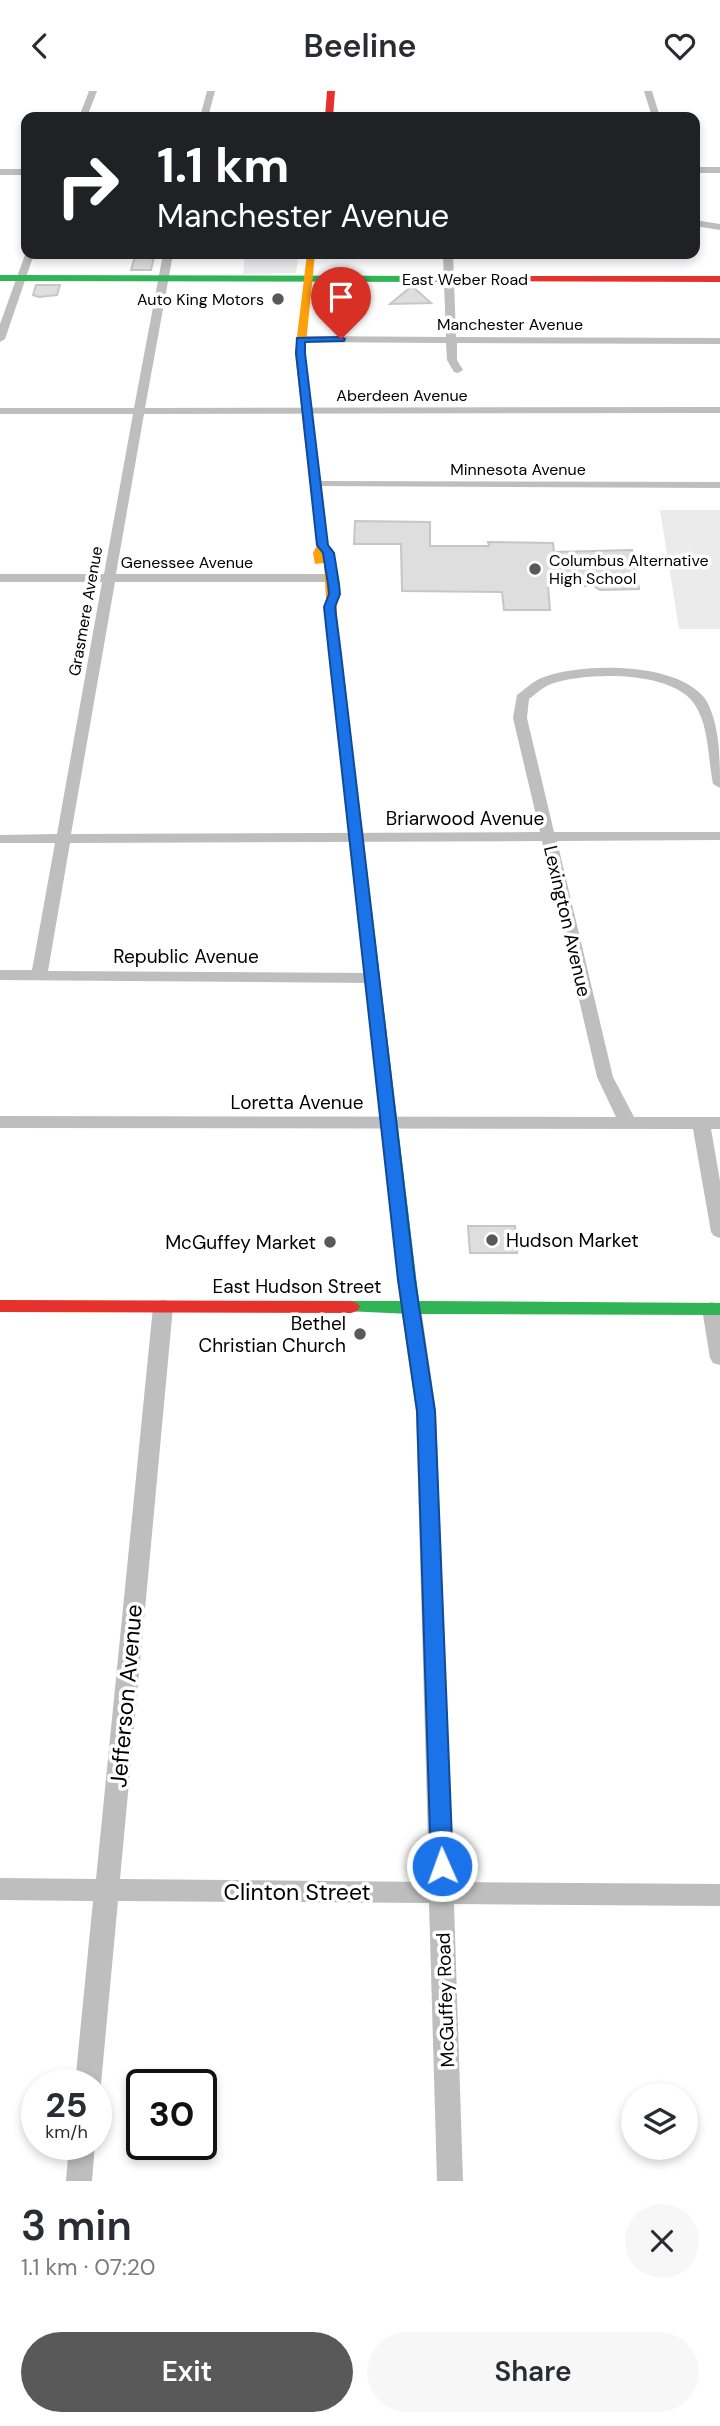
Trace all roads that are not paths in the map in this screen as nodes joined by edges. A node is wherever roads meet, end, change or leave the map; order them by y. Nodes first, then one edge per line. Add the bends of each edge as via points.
1 (93, 91) edge
2 (211, 91) edge
3 (331, 91) edge
4 (648, 91) edge
5 (85, 112) edge
6 (206, 112) edge
7 (329, 112) edge
8 (654, 112) edge
9 (700, 170) edge
10 (720, 170) edge
11 (0, 172) edge
12 (21, 172) edge
13 (700, 224) edge
14 (720, 227) edge
15 (27, 259) edge
16 (167, 259) edge
17 (310, 259) edge
18 (448, 259) edge
19 (0, 278) edge
20 (19, 278) junction
21 (162, 278) junction
22 (307, 279) junction
23 (448, 279) junction
24 (720, 279) edge
25 (0, 339) edge
26 (300, 339) junction
27 (452, 340) junction
28 (720, 341) edge
29 (458, 370) dead end
30 (720, 410) edge
31 (0, 411) edge
32 (138, 411) junction
33 (308, 411) junction
34 (316, 484) junction
35 (720, 485) edge
36 (0, 578) edge
37 (108, 578) junction
38 (326, 578) junction
39 (720, 784) edge
40 (720, 837) edge
41 (356, 838) junction
42 (549, 838) junction
43 (0, 839) edge
44 (62, 839) junction
45 (0, 975) edge
46 (38, 975) junction
47 (372, 978) junction
48 (0, 1122) edge
49 (388, 1123) junction
50 (628, 1123) junction
51 (701, 1123) junction
52 (720, 1123) edge
53 (720, 1232) edge
54 (0, 1306) edge
55 (163, 1307) junction
56 (411, 1308) junction
57 (716, 1309) edge
58 (720, 1358) edge
59 (0, 1889) edge
60 (107, 1890) junction
61 (442, 1893) junction
62 (720, 1895) edge
63 (89, 2069) edge
64 (81, 2160) edge
65 (79, 2181) edge
66 (450, 2181) edge

1 - 5 street
2 - 6 street
3 - 7 street
4 - 8 street
9 - 10 street
11 - 12 street
13 - 14 street
15 - 20 street
16 - 21 street, Grasmere Avenue
17 - 22 street, McGuffey Road
18 - 23 street
19 - 20 street, East Weber Road
20 - 21 street, East Weber Road
20 - 25 street
21 - 22 street, East Weber Road
21 - 32 street, Grasmere Avenue
22 - 23 street, East Weber Road
22 - 26 street, McGuffey Road
23 - 24 street, East Weber Road
23 - 27 street
26 - 27 street, Manchester Avenue
26 - 33 street, McGuffey Road
27 - 28 street, Manchester Avenue
27 - 29 street via 452,359
30 - 33 street, Aberdeen Avenue
31 - 32 street, Aberdeen Avenue
32 - 33 street, Aberdeen Avenue
32 - 37 street, Grasmere Avenue
33 - 34 street, McGuffey Road
34 - 35 street, Minnesota Avenue
34 - 38 street, McGuffey Road via 322,545 318,553
36 - 37 street, Genessee Avenue
37 - 38 street, Genessee Avenue
37 - 44 street, Grasmere Avenue
38 - 41 street, McGuffey Road via 322,595 330,607
39 - 42 street, Lexington Avenue via 703,708 690,691 661,679 624,674 570,675 542,683 522,698 520,718
40 - 42 street, Briarwood Avenue
41 - 42 street, Briarwood Avenue
41 - 44 street, Briarwood Avenue
41 - 47 street, McGuffey Road
42 - 50 street, Lexington Avenue via 605,1077
43 - 44 street, Briarwood Avenue
44 - 46 street, Grasmere Avenue
45 - 46 street, Republic Avenue
46 - 47 street, Republic Avenue
47 - 49 street, McGuffey Road
48 - 49 street, Loretta Avenue
49 - 50 street, Loretta Avenue
49 - 56 street, McGuffey Road
50 - 51 street, Loretta Avenue
51 - 52 street, Loretta Avenue
51 - 53 street
54 - 55 street, East Hudson Street
55 - 56 street, East Hudson Street
55 - 60 street, Jefferson Avenue
56 - 57 street, East Hudson Street
56 - 61 street, McGuffey Road via 426,1411
57 - 58 street
59 - 60 street, Clinton Street
60 - 61 street, Clinton Street
60 - 63 street, Jefferson Avenue
61 - 62 street, Clinton Street
61 - 66 street, McGuffey Road
64 - 65 street

